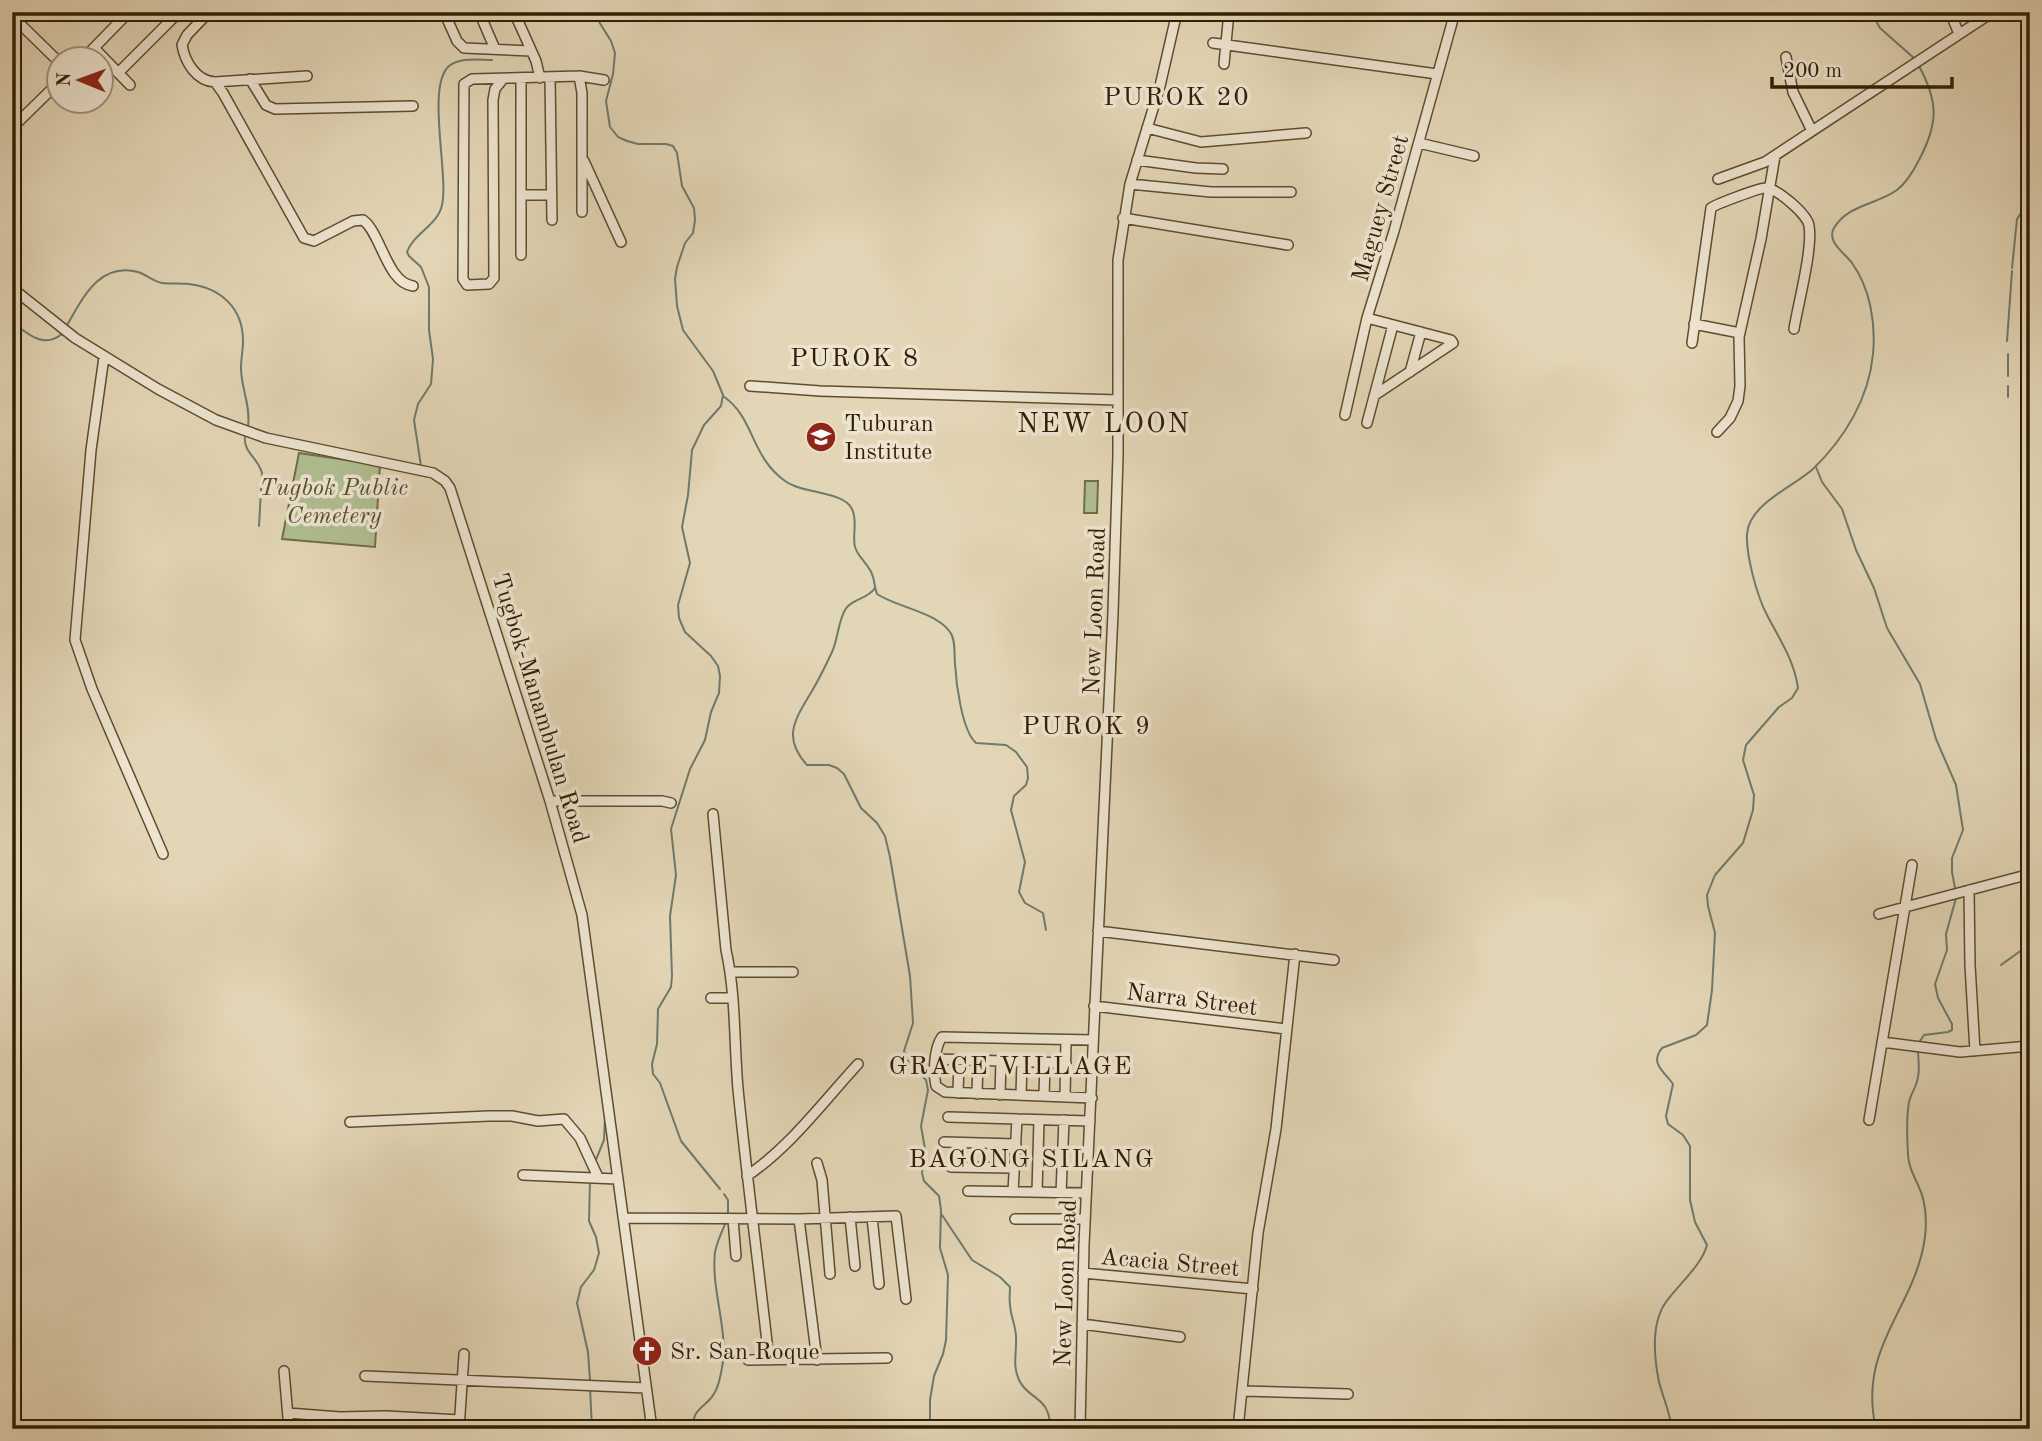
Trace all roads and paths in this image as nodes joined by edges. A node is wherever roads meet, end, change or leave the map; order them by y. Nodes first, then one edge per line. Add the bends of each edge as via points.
1 (130, 12) edge
2 (179, 12) edge
3 (209, 12) edge
4 (444, 12) edge
5 (479, 12) edge
6 (514, 12) edge
7 (1177, 12) edge
8 (1229, 12) edge
9 (1297, 12) edge
10 (1455, 12) edge
11 (1950, 12) edge
12 (1993, 12) edge
13 (1307, 13) edge
14 (12, 16) edge
15 (1959, 34) junction
16 (1213, 43) dead end
17 (1226, 45) junction
18 (96, 46) edge
19 (46, 49) edge
20 (495, 49) junction
21 (531, 51) junction
22 (1786, 57) dead end
23 (1224, 64) dead end
24 (118, 73) joint
25 (1437, 74) junction
26 (307, 76) dead end
27 (579, 76) junction
28 (545, 78) junction
29 (250, 79) junction
30 (503, 79) junction
31 (521, 79) junction
32 (604, 80) dead end
33 (215, 82) junction
34 (130, 85) dead end
35 (46, 93) edge
36 (413, 106) dead end
37 (14, 121) edge
38 (1147, 128) junction
39 (1812, 131) junction
40 (1306, 134) dead end
41 (1419, 143) junction
42 (1474, 156) dead end
43 (1775, 156) junction
44 (582, 159) junction
45 (1137, 160) junction
46 (1223, 169) dead end
47 (1718, 179) dead end
48 (1130, 184) junction
49 (1770, 188) junction
50 (1291, 192) dead end
51 (521, 195) junction
52 (551, 195) junction
53 (582, 212) dead end
54 (1124, 218) junction
55 (552, 219) dead end
56 (621, 242) dead end
57 (1288, 245) dead end
58 (521, 255) dead end
59 (413, 286) dead end
60 (12, 288) edge
61 (1367, 318) junction
62 (1694, 324) junction
63 (1393, 325) junction
64 (1794, 329) dead end
65 (1421, 332) junction
66 (1740, 333) junction
67 (1692, 343) dead end
68 (104, 357) junction
69 (1410, 372) junction
70 (750, 386) dead end
71 (1375, 395) junction
72 (1118, 400) junction
73 (1345, 415) dead end
74 (1367, 423) dead end
75 (1717, 432) dead end
76 (550, 801) junction
77 (671, 803) dead end
78 (713, 814) dead end
79 (163, 854) dead end
80 (1912, 865) dead end
81 (2030, 874) edge
82 (1969, 890) junction
83 (1905, 907) junction
84 (1879, 914) dead end
85 (1098, 931) junction
86 (1295, 954) junction
87 (1334, 960) dead end
88 (731, 972) junction
89 (793, 972) dead end
90 (711, 998) dead end
91 (732, 998) junction
92 (1094, 1006) junction
93 (1286, 1029) junction
94 (1066, 1040) junction
95 (1093, 1040) junction
96 (1882, 1042) junction
97 (2030, 1046) edge
98 (1975, 1051) junction
99 (936, 1059) junction
100 (959, 1060) junction
101 (978, 1061) junction
102 (1001, 1061) junction
103 (1022, 1062) junction
104 (1045, 1063) junction
105 (1066, 1063) junction
106 (858, 1064) dead end
107 (958, 1093) junction
108 (977, 1094) junction
109 (1000, 1095) junction
110 (1021, 1095) junction
111 (1044, 1096) junction
112 (1065, 1097) junction
113 (1091, 1098) junction
114 (948, 1117) dead end
115 (1017, 1119) junction
116 (1039, 1120) junction
117 (1064, 1120) junction
118 (1869, 1120) dead end
119 (1090, 1121) junction
120 (350, 1122) dead end
121 (944, 1142) dead end
122 (1016, 1144) junction
123 (817, 1163) dead end
124 (951, 1167) dead end
125 (1014, 1168) junction
126 (523, 1175) dead end
127 (747, 1176) junction
128 (598, 1177) junction
129 (617, 1179) junction
130 (968, 1191) dead end
131 (1013, 1192) junction
132 (1037, 1192) junction
133 (1062, 1193) junction
134 (1086, 1193) junction
135 (850, 1217) junction
136 (872, 1217) junction
137 (825, 1218) junction
138 (623, 1219) junction
139 (733, 1219) junction
140 (799, 1219) junction
141 (1015, 1219) dead end
142 (1085, 1219) junction
143 (754, 1220) junction
144 (736, 1256) dead end
145 (855, 1266) dead end
146 (1083, 1273) junction
147 (830, 1274) dead end
148 (879, 1284) dead end
149 (1253, 1289) junction
150 (906, 1299) dead end
151 (1082, 1324) junction
152 (1180, 1337) dead end
153 (464, 1354) dead end
154 (887, 1358) dead end
155 (748, 1360) dead end
156 (769, 1360) junction
157 (817, 1360) junction
158 (284, 1371) dead end
159 (365, 1376) dead end
160 (462, 1381) junction
161 (646, 1388) junction
162 (1243, 1391) junction
163 (1348, 1394) dead end
164 (288, 1413) junction
165 (357, 1418) junction
166 (459, 1424) edge
167 (289, 1429) edge
168 (356, 1429) edge
169 (652, 1429) edge
170 (1080, 1429) edge
171 (1238, 1429) edge

1 - 18 street
2 - 24 street
3 - 33 street via 187,35 182,48 197,75
4 - 20 street via 462,47
5 - 20 street
6 - 21 street
7 - 38 street, New Loon Road
8 - 17 street
9 - 13 street
10 - 25 street, Maguey Street
11 - 15 street
12 - 15 street
14 - 19 street
15 - 39 street
16 - 17 street
17 - 23 street
17 - 25 street
20 - 21 street
21 - 28 street
22 - 39 street via 1793,92
24 - 34 street
25 - 41 street, Maguey Street
26 - 29 street
27 - 28 street
27 - 32 street
27 - 44 street
28 - 31 street
28 - 52 street
29 - 33 street
29 - 36 street via 266,105 275,109
30 - 30 street via 468,80 463,88 463,279 469,285 489,284 494,278 492,100
30 - 31 street
31 - 51 street
33 - 59 street via 304,238 314,241 363,219 401,280
35 - 37 street
38 - 40 street via 1200,142
38 - 45 street, New Loon Road
39 - 43 street
41 - 42 street
41 - 61 street, Maguey Street
43 - 47 street via 1750,170
43 - 49 street
44 - 53 street
44 - 56 street
45 - 46 street
45 - 48 street, New Loon Road
48 - 50 street via 1227,193
48 - 54 street, New Loon Road
49 - 62 street via 1710,208
49 - 64 street via 1809,223
49 - 66 street
51 - 52 street
51 - 58 street
52 - 55 street
54 - 57 street
54 - 72 street, New Loon Road via 1118,260
60 - 68 street, Tugbok-Manambulan Road
61 - 63 street
61 - 73 street, Maguey Street
62 - 66 street
62 - 67 street
63 - 65 street
63 - 71 street
65 - 69 street
65 - 69 street via 1453,343
66 - 75 street via 1738,401
68 - 76 street, Tugbok-Manambulan Road via 240,430 433,473 445,481 454,497
68 - 79 street via 75,639
69 - 71 street
70 - 72 street
71 - 74 street
72 - 85 street, New Loon Road
76 - 77 street
76 - 129 street, Tugbok-Manambulan Road via 583,915
78 - 88 street
80 - 83 street
81 - 82 street
82 - 83 street
82 - 98 street
83 - 84 street
83 - 96 street
85 - 86 street
85 - 92 street, New Loon Road
86 - 87 street
86 - 93 street
88 - 89 street
88 - 91 street
90 - 91 street
91 - 127 street
92 - 93 street, Narra Street
92 - 95 street, New Loon Road
93 - 149 street
94 - 95 street
94 - 99 street via 940,1038
94 - 105 street
95 - 113 street, New Loon Road
96 - 98 street
96 - 118 street
97 - 98 street
99 - 100 street
99 - 107 street via 936,1086
100 - 101 street
100 - 107 street
101 - 102 street
101 - 108 street
102 - 103 street
102 - 109 street
103 - 104 street
103 - 110 street
104 - 105 street
104 - 111 street
105 - 112 street
106 - 127 street via 792,1136
107 - 108 street
108 - 109 street
109 - 110 street
110 - 111 street
111 - 112 street
112 - 113 street
113 - 119 street, New Loon Road
114 - 115 street
115 - 116 street
115 - 122 street
116 - 117 street
116 - 132 street
117 - 119 street
117 - 133 street
119 - 134 street, New Loon Road
120 - 128 street via 489,1116 564,1119 580,1138
121 - 122 street
122 - 125 street
123 - 137 street
124 - 125 street
125 - 131 street
126 - 128 street
127 - 143 street
128 - 129 street
129 - 138 street, Tugbok-Manambulan Road
130 - 131 street
131 - 132 street
132 - 133 street
133 - 134 street
134 - 142 street, New Loon Road
135 - 136 street
135 - 137 street
135 - 145 street
136 - 148 street
136 - 150 street via 896,1216
137 - 140 street
137 - 147 street
138 - 139 street
138 - 161 street, Tugbok-Manambulan Road
139 - 143 street
139 - 144 street
140 - 143 street
140 - 157 street
141 - 142 street
142 - 146 street, New Loon Road
143 - 156 street
146 - 149 street, Acacia Street
146 - 151 street, New Loon Road
149 - 162 street
151 - 152 street
151 - 170 street, New Loon Road
153 - 160 street
154 - 157 street
155 - 156 street
156 - 157 street
158 - 164 street
159 - 160 street
160 - 161 street
160 - 166 street
161 - 169 street, Tugbok-Manambulan Road
162 - 163 street
162 - 171 street
164 - 165 street
164 - 167 street
165 - 166 street
165 - 168 street

